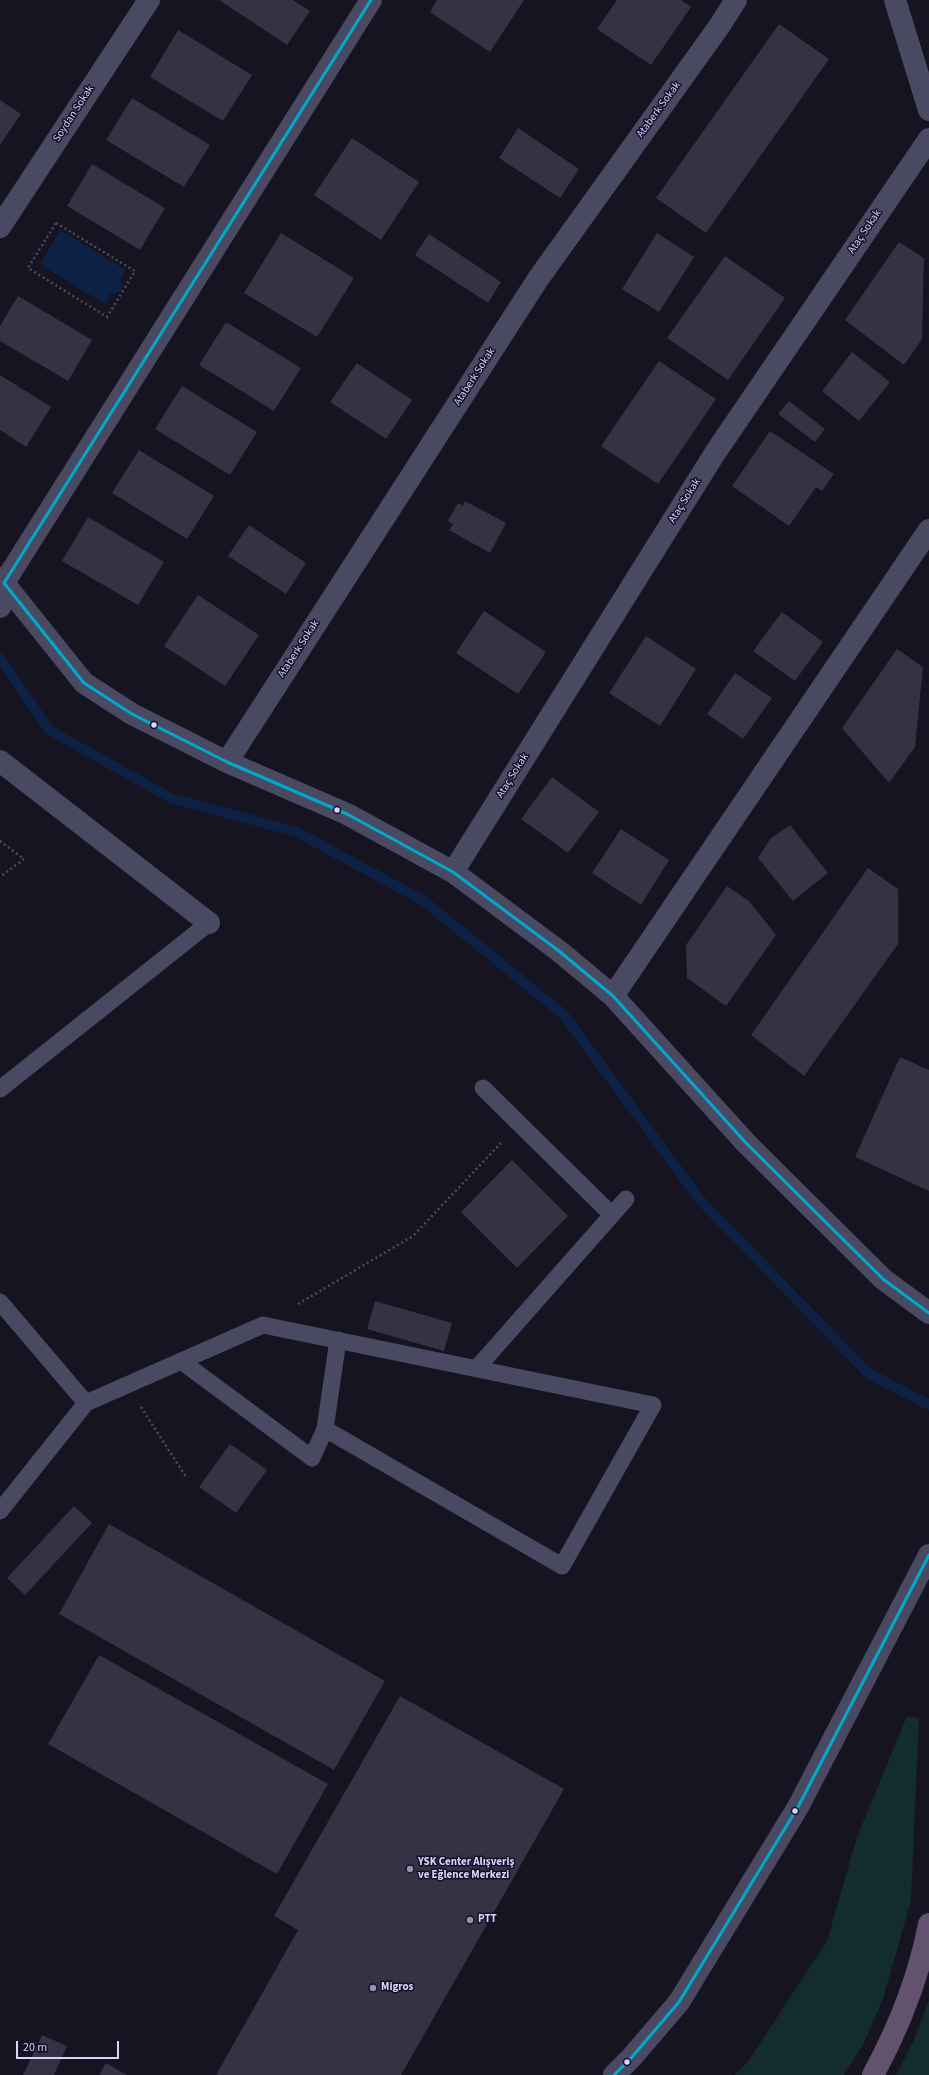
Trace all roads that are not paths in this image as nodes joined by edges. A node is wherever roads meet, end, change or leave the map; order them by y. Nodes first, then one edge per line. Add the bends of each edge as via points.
1 (149, 0) edge
2 (371, 0) edge
3 (736, 0) edge
4 (895, 0) edge
5 (929, 110) edge
6 (929, 139) edge
7 (0, 227) edge
8 (929, 530) edge
9 (2, 580) edge
10 (0, 608) edge
11 (0, 761) edge
12 (227, 762) junction
13 (453, 872) junction
14 (209, 923) joint
15 (613, 996) junction
16 (483, 1088) dead end
17 (0, 1089) edge
18 (626, 1199) dead end
19 (612, 1215) junction
20 (0, 1302) edge
21 (929, 1313) edge
22 (338, 1340) junction
23 (181, 1361) junction
24 (476, 1368) junction
25 (86, 1403) junction
26 (325, 1429) junction
27 (0, 1511) edge
28 (929, 1555) edge
29 (929, 1924) edge
30 (614, 2075) edge
31 (873, 2075) edge

1 - 7 street, Soydan Sokak
2 - 9 street
3 - 12 street, Ataberk Sokak via 538,279
4 - 5 street
6 - 13 street, Ataç Sokak via 714,454
8 - 15 street
9 - 10 street
9 - 12 street via 84,683 132,714
11 - 14 street
12 - 13 street via 347,814
13 - 15 street via 559,951
14 - 17 lane
15 - 21 street via 746,1144 883,1279
16 - 19 lane
18 - 19 lane
19 - 24 lane
20 - 25 lane
22 - 23 lane via 263,1325
22 - 24 lane
22 - 26 lane
23 - 25 lane
23 - 26 lane via 312,1458
24 - 26 lane via 653,1405 562,1566
25 - 27 lane
28 - 30 street via 798,1807 679,2002
29 - 31 highway via 915,1976 895,2033

